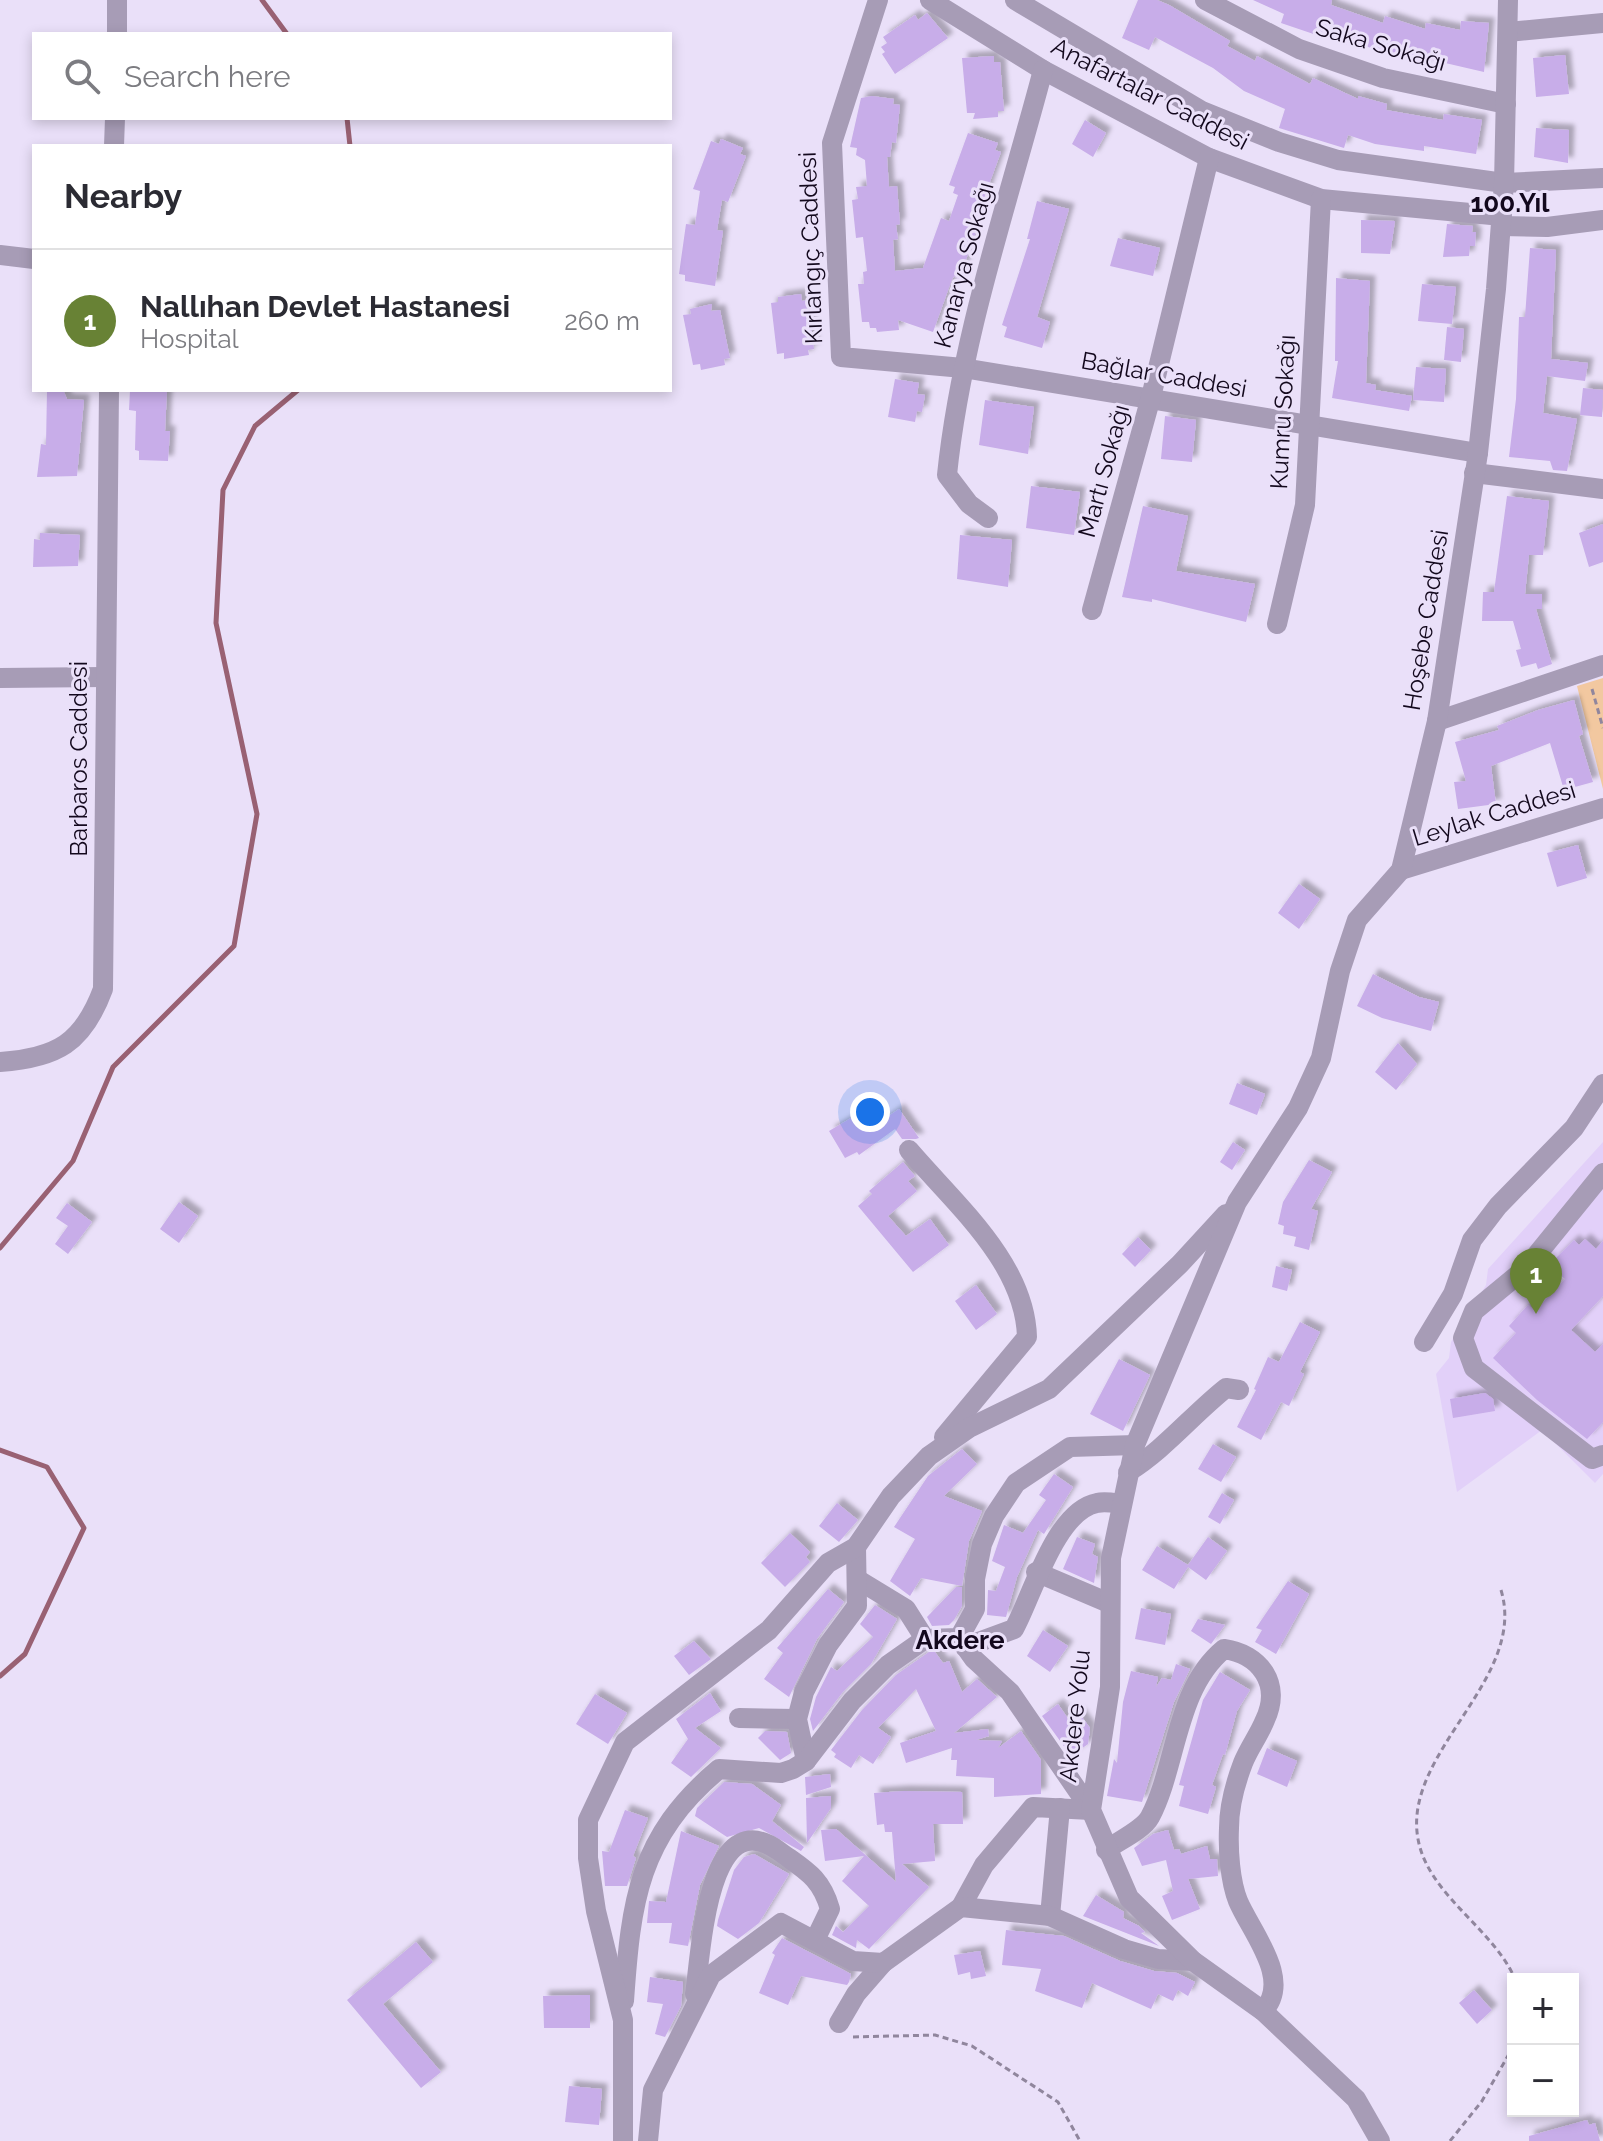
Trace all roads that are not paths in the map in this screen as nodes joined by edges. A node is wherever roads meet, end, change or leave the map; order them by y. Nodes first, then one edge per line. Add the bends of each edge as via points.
1 (117, 0) edge
2 (878, 0) edge
3 (930, 0) edge
4 (1015, 0) edge
5 (1205, 0) edge
6 (1508, 0) edge
7 (1237, 8) edge
8 (1603, 23) edge
9 (117, 32) edge
10 (1508, 32) junction
11 (1043, 70) junction
12 (1506, 104) junction
13 (115, 120) edge
14 (114, 144) edge
15 (1209, 158) junction
16 (1603, 178) edge
17 (1504, 183) junction
18 (1321, 199) junction
19 (1603, 220) edge
20 (1501, 221) junction
21 (0, 255) edge
22 (32, 259) edge
23 (841, 357) joint
24 (963, 368) junction
25 (109, 392) edge
26 (1151, 397) junction
27 (1308, 428) junction
28 (1476, 463) junction
29 (1603, 489) edge
30 (988, 518) dead end
31 (1092, 610) dead end
32 (1277, 624) dead end
33 (1593, 668) edge
34 (104, 677) junction
35 (0, 678) edge
36 (1437, 721) junction
37 (1603, 808) edge
38 (1401, 870) junction
39 (0, 1062) edge
40 (1603, 1084) edge
41 (909, 1150) dead end
42 (1603, 1173) edge
43 (1237, 1202) junction
44 (1424, 1342) dead end
45 (1239, 1390) dead end
46 (1135, 1445) junction
47 (1603, 1455) edge
48 (929, 1456) junction
49 (1128, 1472) junction
50 (1122, 1504) junction
51 (856, 1547) junction
52 (1036, 1572) junction
53 (860, 1581) junction
54 (1109, 1603) junction
55 (925, 1639) junction
56 (962, 1643) junction
57 (739, 1718) dead end
58 (797, 1719) junction
59 (806, 1761) junction
60 (1060, 1808) junction
61 (1091, 1810) junction
62 (1106, 1850) junction
63 (961, 1907) junction
64 (1050, 1916) junction
65 (816, 1938) junction
66 (1193, 1961) junction
67 (883, 1963) junction
68 (693, 2007) junction
69 (1263, 2011) junction
70 (623, 2020) junction
71 (839, 2023) road end
72 (623, 2141) edge
73 (648, 2141) edge
74 (1380, 2141) edge

1 - 9 street
2 - 23 street, Kırlangıç Caddesi via 832,143
3 - 11 street, Anafartalar Caddesi
4 - 17 street, Anafartalar Caddesi via 1202,111 1279,142 1338,160
5 - 7 street, Saka Sokağı
6 - 10 street, Hoşebe Caddesi
7 - 12 street, Saka Sokağı via 1299,49 1383,78
8 - 10 street
10 - 12 street, Hoşebe Caddesi
11 - 15 street, Anafartalar Caddesi
11 - 24 street, Kanarya Sokağı
12 - 17 street, Hoşebe Caddesi
13 - 14 street
15 - 18 street, Anafartalar Caddesi
15 - 26 street, Martı Sokağı
16 - 17 street, Anafartalar Caddesi
17 - 20 street, Hoşebe Caddesi
18 - 20 street, Anafartalar Caddesi
18 - 27 street, Kumru Sokağı
19 - 20 street, Anafartalar Caddesi via 1547,227
20 - 28 street, Hoşebe Caddesi
21 - 22 street
23 - 24 street, Bağlar Caddesi
24 - 26 street, Bağlar Caddesi
24 - 30 street, Kanarya Sokağı via 947,475 969,504
25 - 34 street, Barbaros Caddesi
26 - 27 street, Bağlar Caddesi
26 - 31 street, Martı Sokağı
27 - 28 street, Bağlar Caddesi
27 - 32 street, Kumru Sokağı via 1305,505
28 - 29 street, Bağlar Caddesi
28 - 36 street, Hoşebe Caddesi
33 - 36 street
34 - 35 street
34 - 39 street, Barbaros Caddesi via 103,989 92,1018 70,1045
36 - 38 street, Hoşebe Caddesi
37 - 38 street, Leylak Caddesi
38 - 43 street, Hoşebe Caddesi via 1357,920 1321,1058 1298,1108
40 - 44 street via 1574,1128 1472,1240 1453,1294
41 - 48 street via 1013,1277 1026,1312 1027,1337
42 - 47 street via 1526,1268 1474,1311 1463,1338 1474,1368 1592,1459
43 - 46 street, Akdere Yolu
43 - 48 street via 1049,1389 969,1428
45 - 49 street via 1226,1388 1192,1415 1156,1455
46 - 49 street, Akdere Yolu
46 - 56 street via 1070,1447 1016,1483 982,1544 975,1609
48 - 51 street via 891,1496
49 - 50 street, Akdere Yolu
50 - 52 street via 1100,1502 1080,1511
50 - 54 street, Akdere Yolu
51 - 53 street
51 - 70 street via 828,1563 769,1630 625,1742 605,1778 588,1820 588,1858
52 - 54 street
52 - 56 street via 1014,1629
53 - 55 street via 906,1609
53 - 58 street via 857,1606 828,1645
54 - 61 street, Akdere Yolu via 1110,1687
55 - 56 street
55 - 59 street via 888,1665 852,1701
56 - 61 street via 1010,1692
57 - 58 street
58 - 59 street
59 - 70 street via 781,1773 719,1769 688,1795 644,1867 630,1919
60 - 61 street
60 - 63 street via 1033,1807 984,1865
60 - 64 street
61 - 62 street, Akdere Yolu
62 - 66 street, Akdere Yolu via 1129,1898
62 - 69 street via 1149,1819 1178,1727 1208,1662 1224,1649 1245,1652 1263,1672 1270,1697 1266,1719 1243,1762 1230,1810 1229,1843 1237,1898 1275,1984
63 - 64 street
63 - 67 street
64 - 66 street via 1124,1949 1158,1959
65 - 67 street via 853,1961
65 - 68 street via 781,1923 711,1975
65 - 68 street via 830,1909 823,1886 768,1843 754,1838 735,1844 721,1864 707,1909
66 - 69 street, Akdere Yolu
67 - 71 street
68 - 73 street via 653,2090
69 - 74 street, Akdere Yolu via 1356,2099
70 - 72 street

